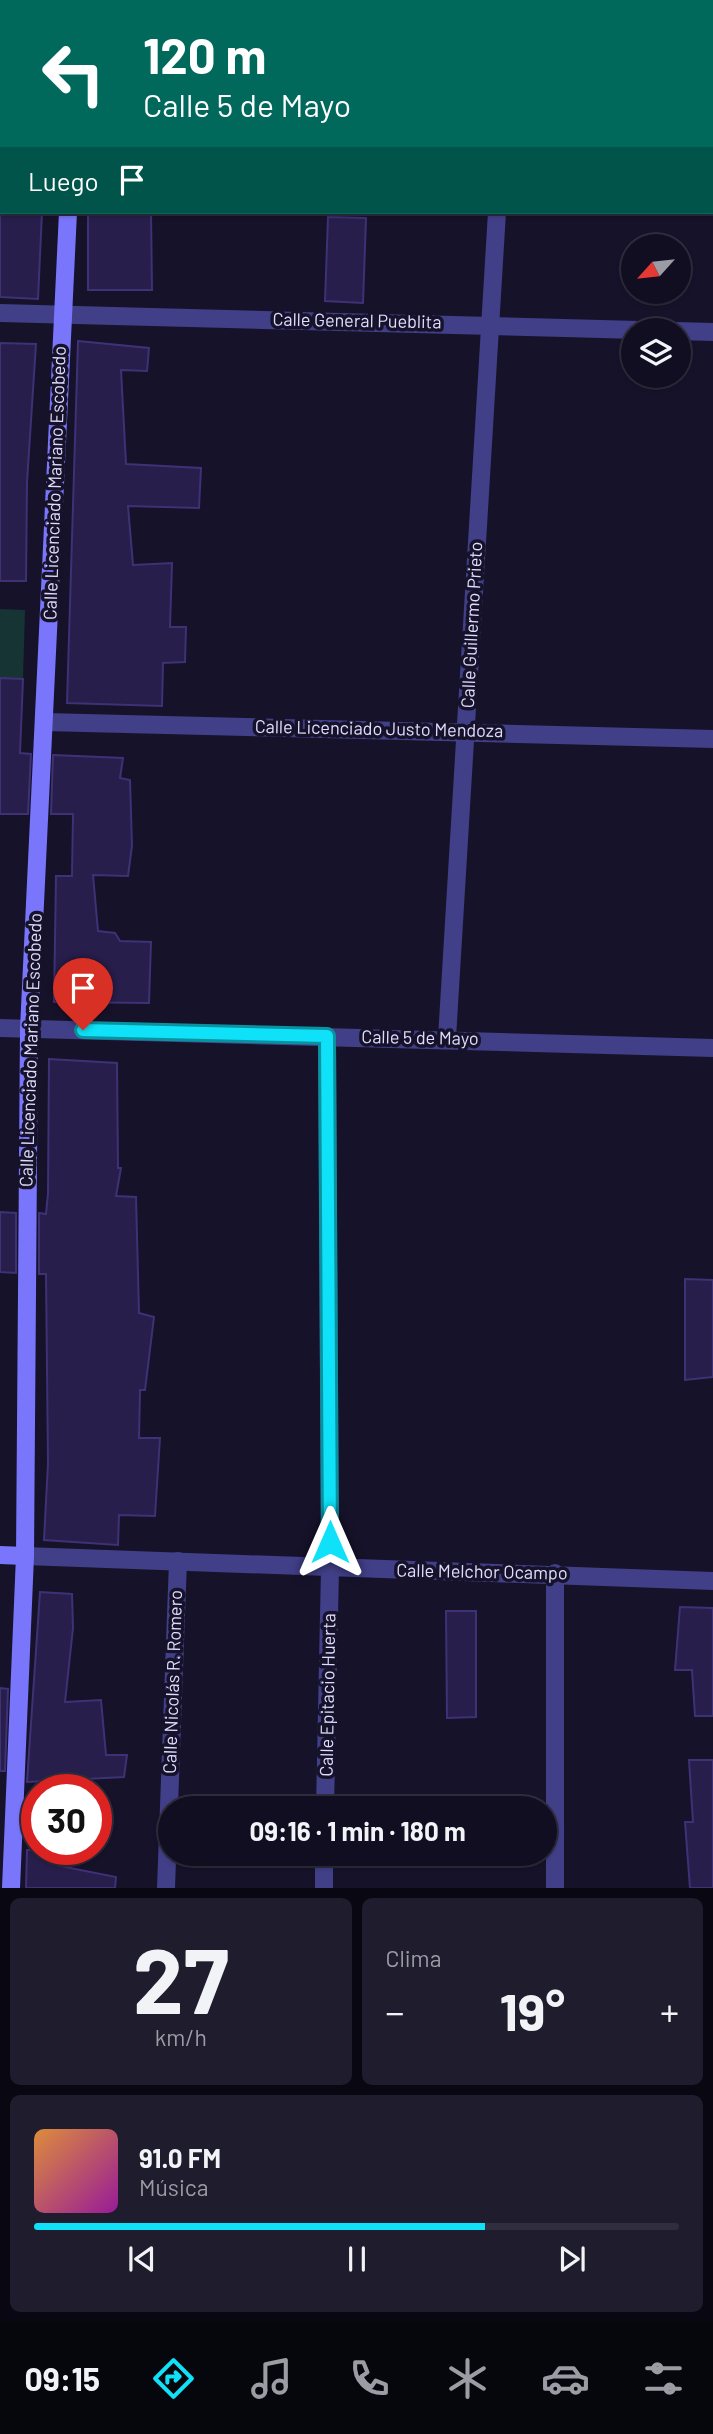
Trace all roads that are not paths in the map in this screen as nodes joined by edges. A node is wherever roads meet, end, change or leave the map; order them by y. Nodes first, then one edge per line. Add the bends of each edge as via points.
1 (68, 214) edge
2 (497, 214) edge
3 (0, 313) edge
4 (62, 315) junction
5 (488, 324) junction
6 (713, 331) edge
7 (45, 722) junction
8 (466, 731) junction
9 (713, 739) edge
10 (0, 1028) edge
11 (29, 1029) junction
12 (327, 1036) junction
13 (447, 1038) junction
14 (713, 1048) edge
15 (0, 1555) edge
16 (25, 1556) junction
17 (178, 1560) junction
18 (330, 1569) junction
19 (555, 1573) junction
20 (713, 1581) edge
21 (325, 1796) edge
22 (324, 1866) edge
23 (11, 1888) edge
24 (166, 1888) edge
25 (324, 1888) edge
26 (555, 1888) edge

1 - 4 main road, Calle Licenciado Mariano Escobedo
2 - 5 street, Calle Guillermo Prieto
3 - 4 street, Calle General Pueblita
4 - 5 street, Calle General Pueblita
4 - 7 main road, Calle Licenciado Mariano Escobedo
5 - 6 street, Calle General Pueblita
5 - 8 street, Calle Guillermo Prieto
7 - 8 street, Calle Licenciado Justo Mendoza
7 - 11 main road, Calle Licenciado Mariano Escobedo
8 - 9 street, Calle Licenciado Justo Mendoza
8 - 13 street, Calle Guillermo Prieto
10 - 11 street, Calle 5 de Mayo
11 - 12 street, Calle 5 de Mayo
11 - 16 main road, Calle Licenciado Mariano Escobedo
12 - 13 street, Calle 5 de Mayo
12 - 18 street, Calle Epitacio Huerta
13 - 14 street, Calle 5 de Mayo
15 - 16 main road, Calle Melchor Ocampo
16 - 17 street, Calle Melchor Ocampo
16 - 23 main road, Calle Licenciado Mariano Escobedo
17 - 18 street, Calle Melchor Ocampo
17 - 24 street, Calle Nicolás R. Romero
18 - 19 street, Calle Melchor Ocampo
18 - 21 street, Calle Epitacio Huerta
19 - 20 street, Calle Melchor Ocampo
19 - 26 street
22 - 25 street

